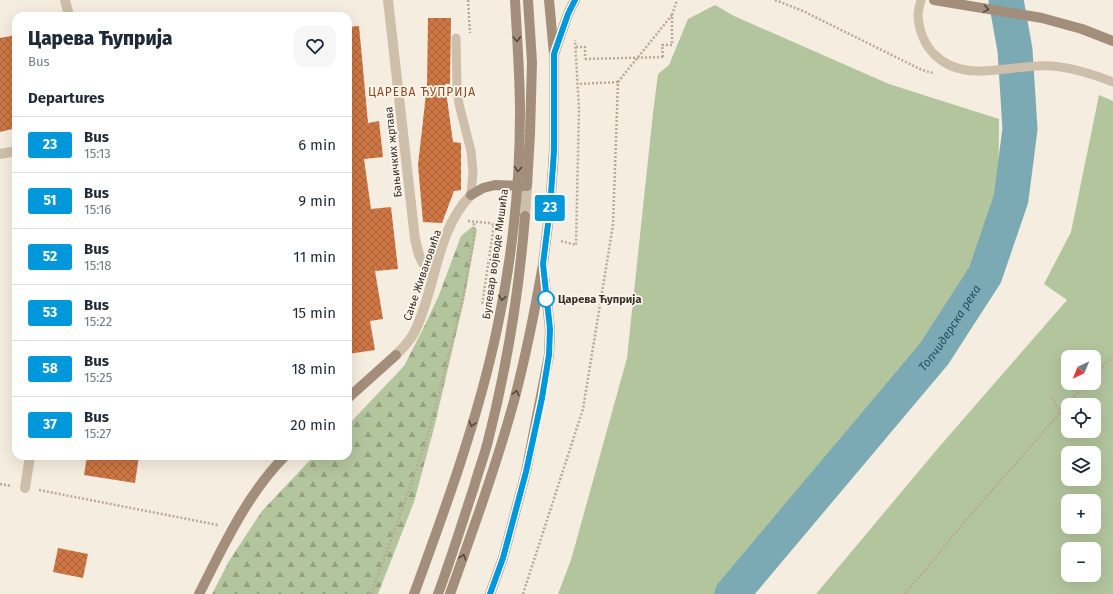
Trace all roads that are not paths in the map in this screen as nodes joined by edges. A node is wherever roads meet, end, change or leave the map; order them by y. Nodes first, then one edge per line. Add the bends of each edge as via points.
1 (66, 0) edge
2 (388, 0) edge
3 (515, 0) edge
4 (528, 0) edge
5 (549, 0) edge
6 (575, 0) edge
7 (921, 0) edge
8 (934, 0) edge
9 (68, 12) edge
10 (456, 38) dead end
11 (1113, 41) edge
12 (554, 54) junction
13 (1113, 82) edge
14 (12, 152) edge
15 (0, 154) edge
16 (527, 186) junction
17 (471, 195) junction
18 (525, 216) joint
19 (543, 264) junction
20 (435, 270) junction
21 (396, 355) joint
22 (352, 394) edge
23 (29, 460) edge
24 (281, 460) edge
25 (25, 488) road end
26 (199, 594) edge
27 (414, 594) edge
28 (438, 594) edge
29 (450, 594) edge
30 (490, 594) edge

1 - 9 street
2 - 20 street, Бањичких жртава via 415,239 423,262
3 -> 27 main road, Булевар војводе Мишића, bridge via 520,85 519,146 508,268 484,384
4 - 16 main road via 532,62
5 - 12 main road
6 - 12 main road, bridge
7 - 13 lane via 918,14 920,29 926,42 944,63 956,69 986,71 1039,65 1086,72
8 -> 11 main road via 1042,18
10 - 17 lane via 459,104 472,151
12 - 19 main road, bridge via 554,151
14 - 15 street
16 - 17 main road, Сање Живановића via 495,185
16 - 18 street, Булевар војводе Мишића
17 - 20 street, Сање Живановића via 454,218
18 - 28 main road via 519,281 503,378 488,442
29 -> 19 main road via 491,478 514,402
19 - 30 main road via 550,329 549,355 526,472 503,558
20 - 21 street, Сање Живановића via 425,308 414,332
21 - 22 main road, Сање Живановића
23 - 25 street
24 - 26 main road via 232,528

